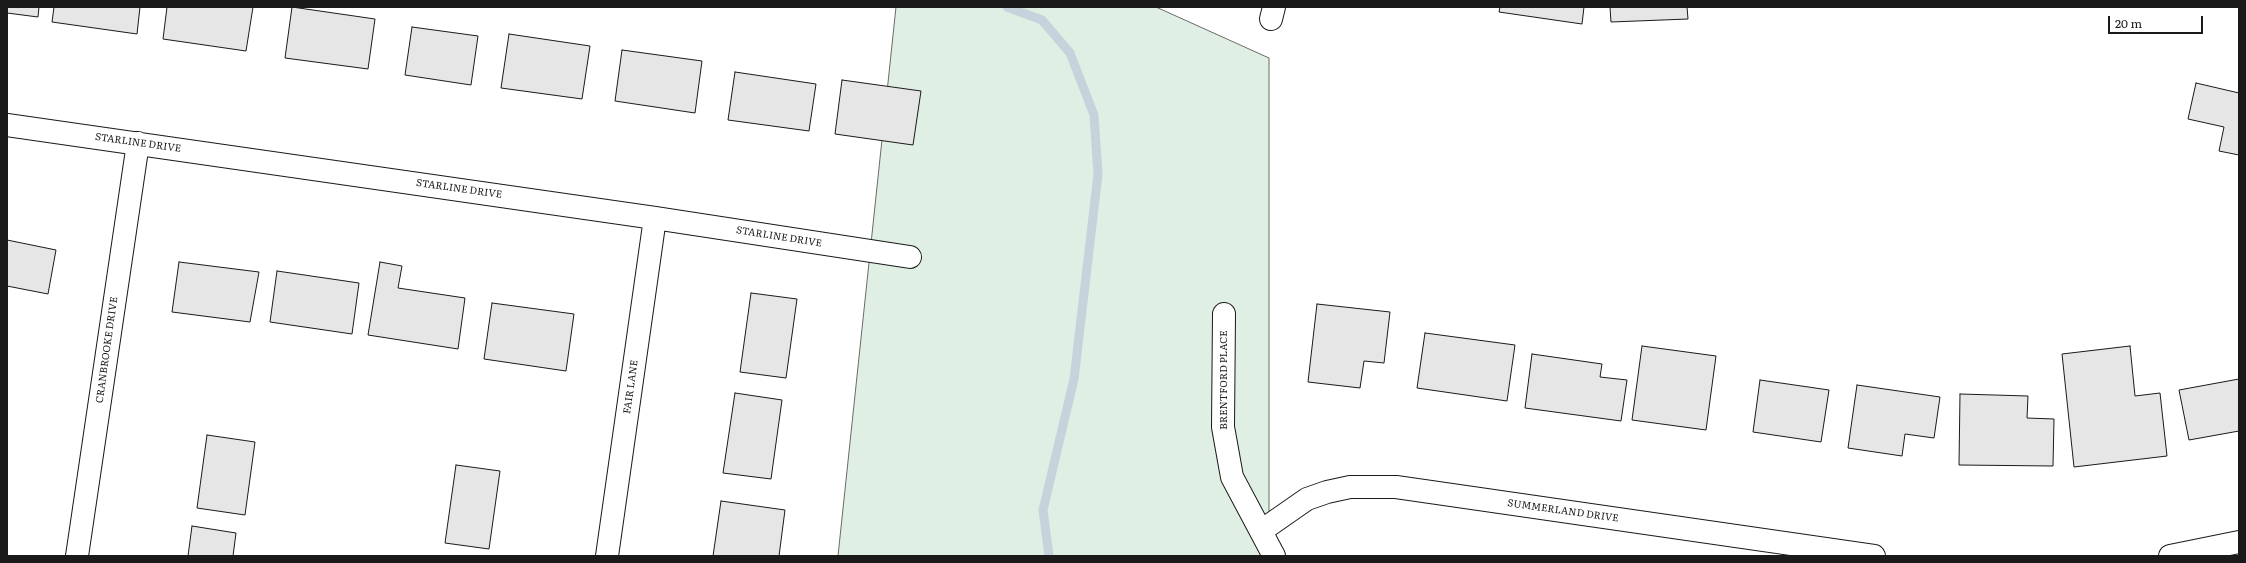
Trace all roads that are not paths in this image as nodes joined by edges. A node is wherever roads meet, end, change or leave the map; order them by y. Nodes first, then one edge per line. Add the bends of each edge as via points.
1 (7, 125) edge
2 (138, 143) junction
3 (655, 218) junction
4 (910, 257) dead end
5 (1224, 314) dead end
6 (1261, 531) junction
7 (2239, 542) edge
8 (78, 556) edge
9 (607, 556) edge
10 (1274, 556) edge
11 (1874, 556) edge
12 (2170, 556) edge

1 - 2 street, STARLINE DRIVE
2 - 3 street, STARLINE DRIVE
2 - 8 street, CRANBROOKE DRIVE
3 - 4 street, STARLINE DRIVE
3 - 9 street, FAIR LANE
5 - 6 street, BRENTFORD PLACE via 1223,427 1232,477
6 - 10 street, BRENTFORD PLACE
6 - 11 street, SUMMERLAND DRIVE via 1307,499 1327,492 1350,487 1396,487
7 - 12 street

